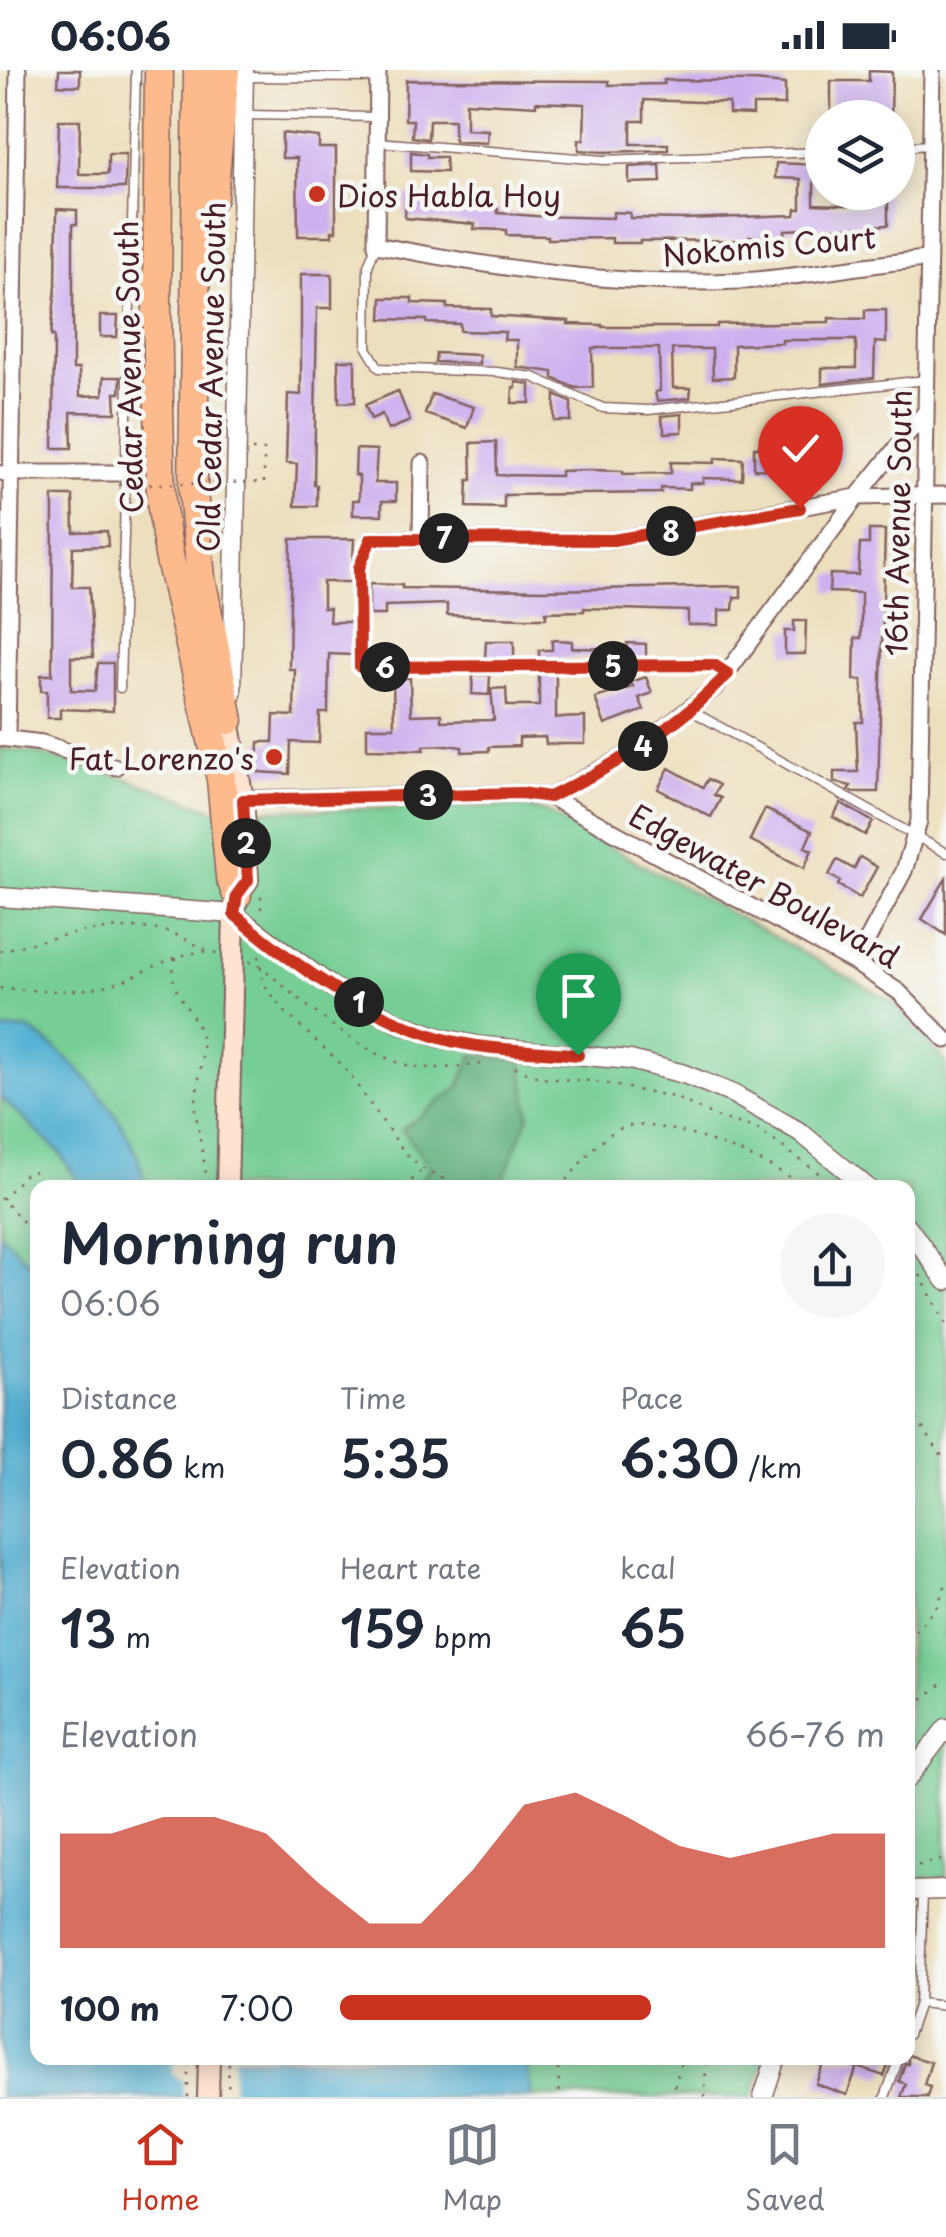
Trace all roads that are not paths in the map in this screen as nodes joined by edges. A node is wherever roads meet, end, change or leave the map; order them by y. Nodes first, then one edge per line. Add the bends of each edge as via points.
1 (18, 70) edge
2 (136, 70) edge
3 (150, 70) edge
4 (159, 70) edge
5 (198, 70) edge
6 (932, 70) edge
7 (237, 72) edge
8 (378, 74) edge
9 (243, 115) junction
10 (377, 116) junction
11 (158, 131) junction
12 (377, 142) junction
13 (931, 145) junction
14 (915, 146) edge
15 (805, 153) edge
16 (376, 246) junction
17 (929, 258) junction
18 (196, 342) junction
19 (926, 380) junction
20 (926, 411) junction
21 (422, 463) dead end
22 (5, 473) edge
23 (121, 479) junction
24 (926, 496) junction
25 (946, 496) edge
26 (857, 497) junction
27 (420, 538) junction
28 (371, 539) joint
29 (728, 674) junction
30 (120, 688) dead end
31 (690, 710) junction
32 (229, 720) junction
33 (4, 738) edge
34 (116, 767) dead end
35 (550, 797) junction
36 (243, 800) junction
37 (916, 838) junction
38 (946, 853) edge
39 (0, 896) edge
40 (236, 905) junction
41 (855, 963) junction
42 (946, 1040) edge
43 (227, 1180) edge
44 (858, 1180) edge
45 (915, 1237) edge
46 (946, 1282) edge
47 (946, 1728) edge
48 (915, 1769) edge
49 (915, 1890) edge
50 (946, 1890) edge
51 (919, 2003) junction
52 (946, 2006) edge
53 (915, 2015) edge
54 (209, 2065) edge
55 (774, 2065) edge
56 (897, 2065) edge
57 (767, 2096) edge
58 (208, 2097) edge
59 (886, 2097) edge

1 - 22 street
2 - 23 lane
3 - 11 highway
4 - 11 highway, Cedar Avenue South
5 - 18 highway, Cedar Avenue South
6 - 13 street, 16th Avenue South
7 - 8 lane
7 - 9 street, Old Cedar Avenue South
7 - 18 highway
8 - 10 street
9 - 10 lane
9 - 32 street, Old Cedar Avenue South
10 - 12 street
11 - 40 highway, Cedar Avenue South via 161,502 221,779
12 - 15 lane via 604,160
12 - 16 street
13 - 14 lane
13 - 17 street, 16th Avenue South
16 - 17 street, Nokomis Court via 638,282 742,281
16 - 19 lane via 368,266 368,348 379,368 534,377 603,408 648,410
17 - 19 street, 16th Avenue South
18 - 32 highway, Cedar Avenue South via 195,534
19 - 20 street, 16th Avenue South
20 - 24 street, 16th Avenue South
20 - 26 street
21 - 27 street
22 - 23 street
22 - 33 street
23 - 30 lane
24 - 25 street
24 - 26 street
24 - 37 street, 16th Avenue South
26 - 27 street via 613,540
26 - 29 street
27 - 28 street
28 - 29 lane via 359,568 360,667 714,665
29 - 31 street
31 - 35 street via 643,746
31 - 37 lane
32 - 36 main road, Cedar Avenue South
33 - 34 street
35 - 36 street, Edgewater Boulevard
35 - 41 street, Edgewater Boulevard
36 - 40 main road, Cedar Avenue South via 248,880
37 - 38 lane
37 - 41 street, 16th Avenue South
39 - 40 street
40 - 43 main road, Cedar Avenue South
40 - 44 street via 332,987 396,1022 480,1046 630,1060 684,1074 800,1132
41 - 42 street, Edgewater Boulevard via 899,992
45 - 46 street
47 - 48 street
49 - 50 street
49 - 51 lane
51 - 52 lane
51 - 53 lane
54 - 58 main road
55 - 57 street
56 - 59 lane

